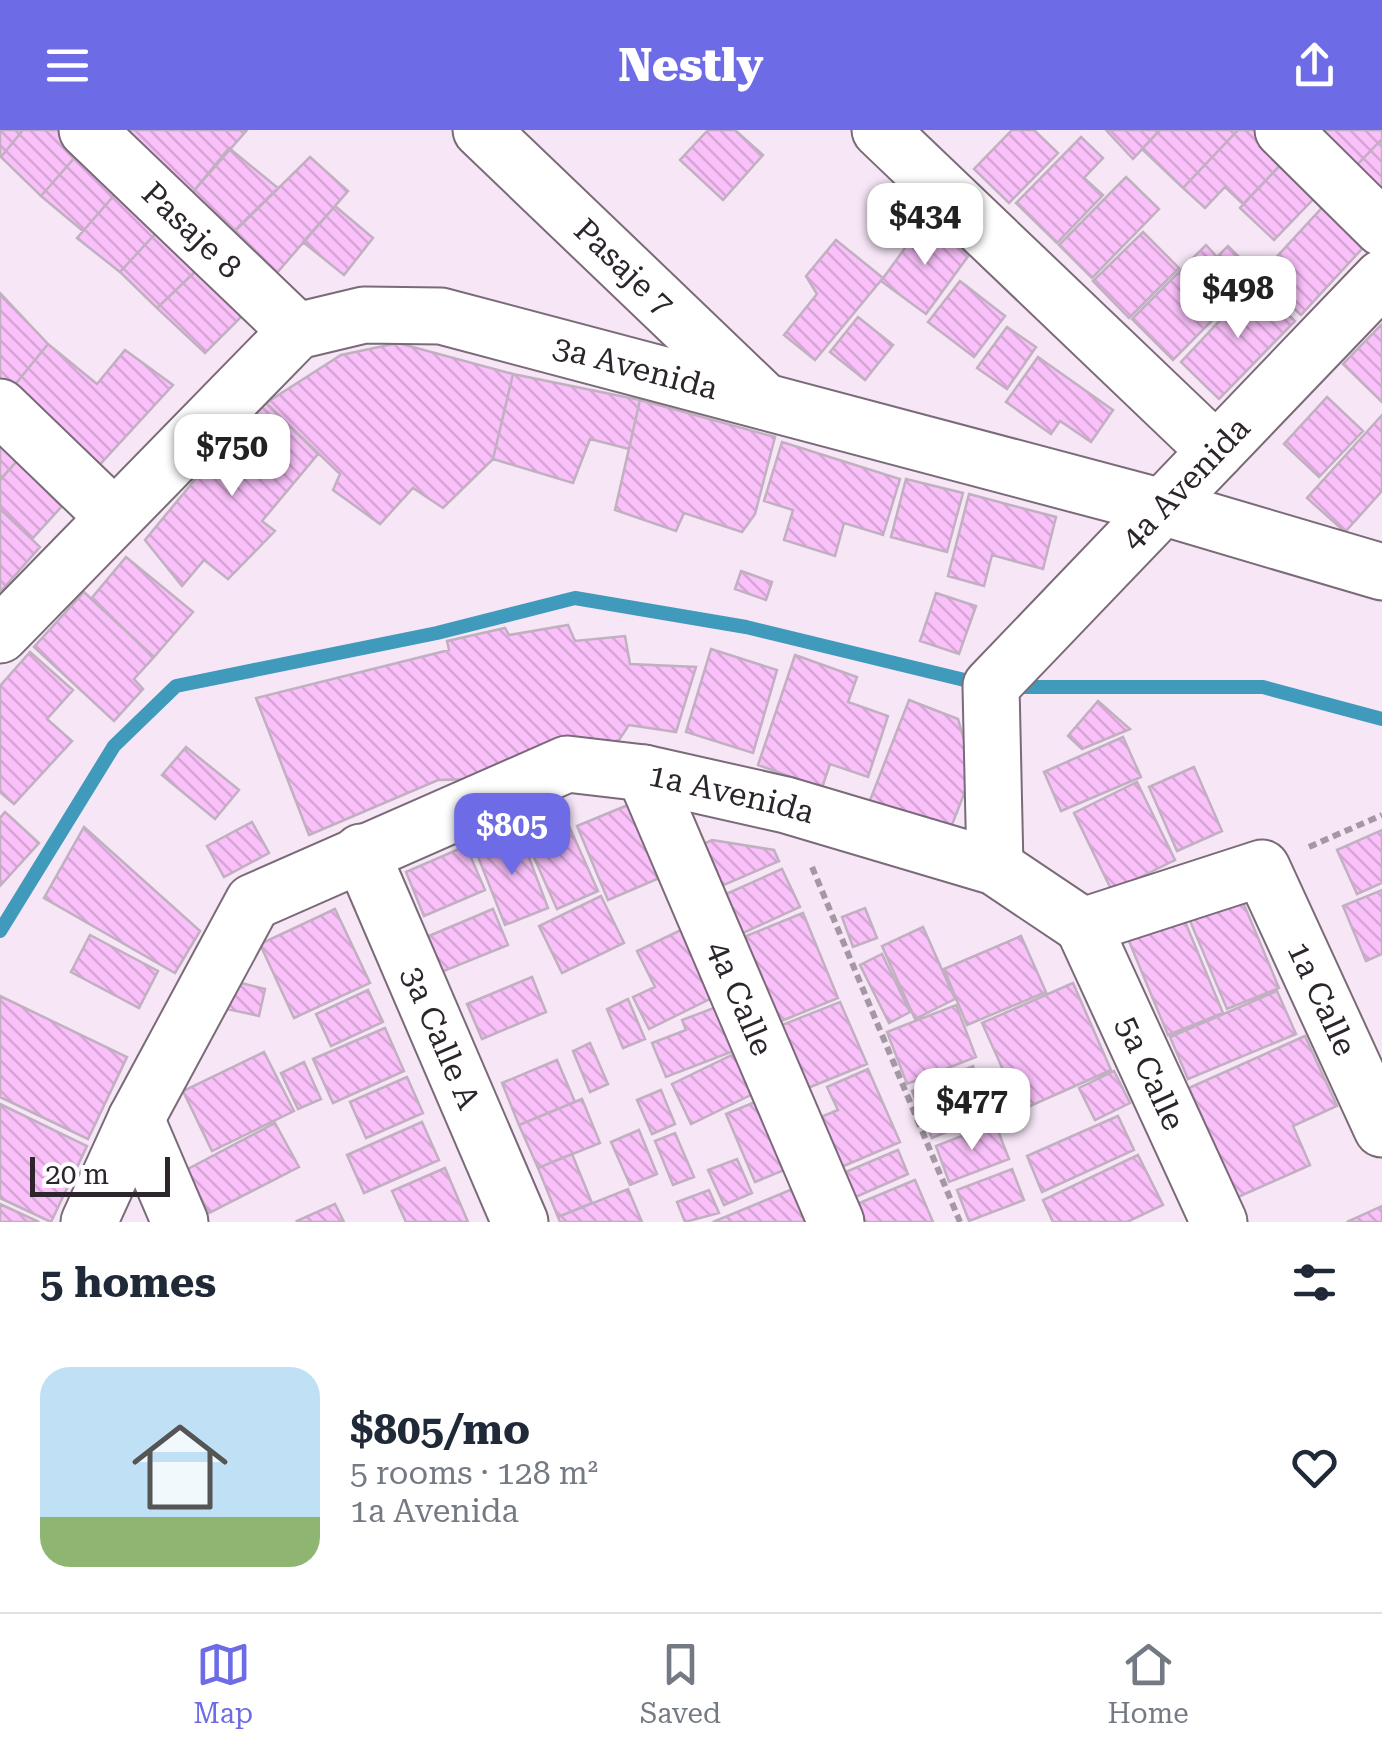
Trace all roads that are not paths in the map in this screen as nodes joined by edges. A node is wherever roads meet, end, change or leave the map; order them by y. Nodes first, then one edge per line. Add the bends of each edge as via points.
1 (87, 130) edge
2 (481, 130) edge
3 (880, 130) edge
4 (1283, 130) edge
5 (1382, 228) edge
6 (1382, 278) edge
7 (296, 331) junction
8 (768, 404) junction
9 (0, 407) edge
10 (1216, 451) junction
11 (1162, 507) junction
12 (112, 515) junction
13 (1382, 572) edge
14 (0, 635) edge
15 (644, 773) junction
16 (361, 852) junction
17 (995, 867) junction
18 (1084, 926) junction
19 (136, 1119) junction
20 (1382, 1128) edge
21 (89, 1222) edge
22 (180, 1222) edge
23 (520, 1222) edge
24 (836, 1222) edge
25 (1218, 1222) edge

1 - 7 street, Pasaje 8
2 - 8 street, Pasaje 7
3 - 10 street
4 - 5 street
6 - 10 street, 4a Avenida
7 - 8 street, 3a Avenida via 364,315 441,316
7 - 12 street
8 - 11 street, 3a Avenida
9 - 12 street
10 - 11 street, 4a Avenida
11 - 13 street, 3a Avenida
11 - 17 street, 4a Avenida via 991,686
12 - 14 street
15 - 16 street, 1a Avenida via 567,764
15 - 17 street, 1a Avenida
15 - 24 street, 4a Calle
16 - 19 street, 1a Avenida via 253,902
16 - 23 street, 3a Calle A
17 - 18 street, 1a Avenida
18 - 20 street, 1a Calle via 1262,868
18 - 25 street, 5a Calle
19 - 21 street, 1a Avenida
19 - 22 street

